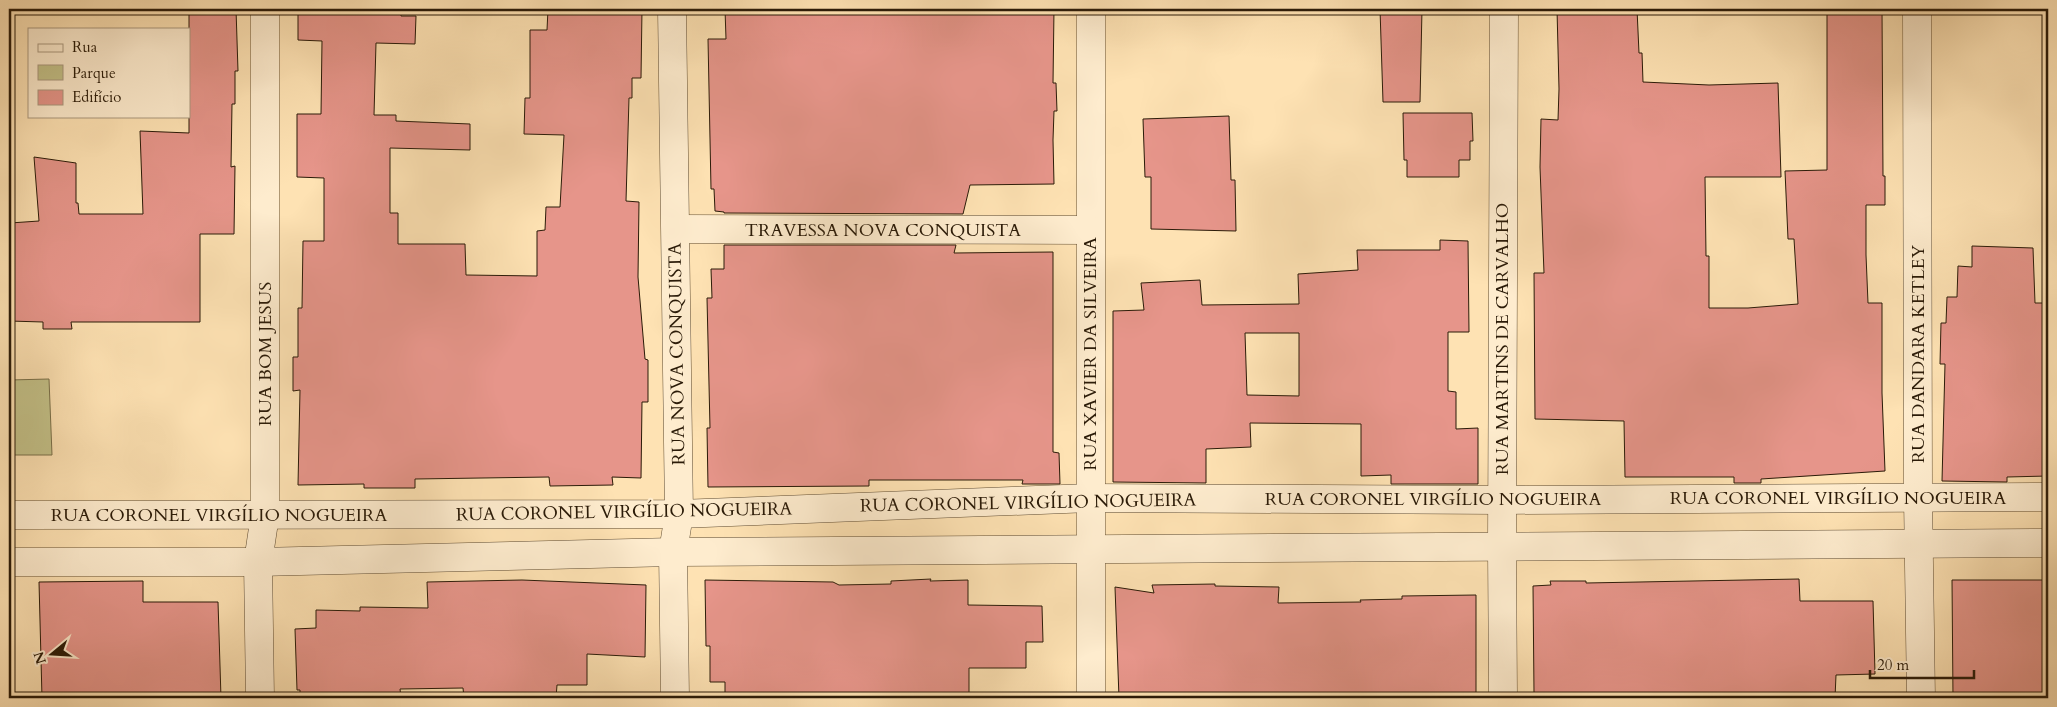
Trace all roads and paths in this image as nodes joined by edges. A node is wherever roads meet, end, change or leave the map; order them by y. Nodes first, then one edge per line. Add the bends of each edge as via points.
1 (265, 9) edge
2 (672, 9) edge
3 (1091, 9) edge
4 (1504, 9) edge
5 (1917, 9) edge
6 (676, 230) junction
7 (1090, 230) junction
8 (2048, 497) edge
9 (1090, 498) junction
10 (1918, 498) junction
11 (1502, 500) junction
12 (679, 514) junction
13 (265, 515) junction
14 (9, 516) edge
15 (2048, 543) edge
16 (1918, 544) junction
17 (1502, 548) junction
18 (1090, 550) junction
19 (673, 552) junction
20 (9, 562) edge
21 (258, 562) junction
22 (260, 698) edge
23 (675, 698) edge
24 (1091, 698) edge
25 (1503, 698) edge
26 (1921, 698) edge

1 - 13 street, RUA BOM JESUS
2 - 6 street, RUA NOVA CONQUISTA
3 - 7 street, RUA XAVIER DA SILVEIRA
4 - 11 street, RUA MARTINS DE CARVALHO
5 - 10 street, RUA DANDARA KETLEY
6 - 7 street, TRAVESSA NOVA CONQUISTA
6 - 12 street, RUA NOVA CONQUISTA
7 - 9 street, RUA XAVIER DA SILVEIRA
8 - 10 street, RUA CORONEL VIRGÍLIO NOGUEIRA
9 - 11 street, RUA CORONEL VIRGÍLIO NOGUEIRA
9 - 12 street, RUA CORONEL VIRGÍLIO NOGUEIRA
9 - 18 street, RUA XAVIER DA SILVEIRA
10 - 11 street, RUA CORONEL VIRGÍLIO NOGUEIRA
10 - 16 street, RUA DANDARA KETLEY
11 - 17 street, RUA MARTINS DE CARVALHO
12 - 13 street, RUA CORONEL VIRGÍLIO NOGUEIRA
12 - 19 street, RUA NOVA CONQUISTA
13 - 14 street, RUA CORONEL VIRGÍLIO NOGUEIRA
13 - 21 street, RUA BOM JESUS
15 - 16 street
16 - 17 street
16 - 26 street, RUA DANDARA KETLEY
17 - 18 street
17 - 25 street, RUA MARTINS DE CARVALHO
18 - 19 street
18 - 24 street, RUA XAVIER DA SILVEIRA
19 - 21 street
19 - 23 street, RUA NOVA CONQUISTA
20 - 21 street
21 - 22 street, RUA BOM JESUS

